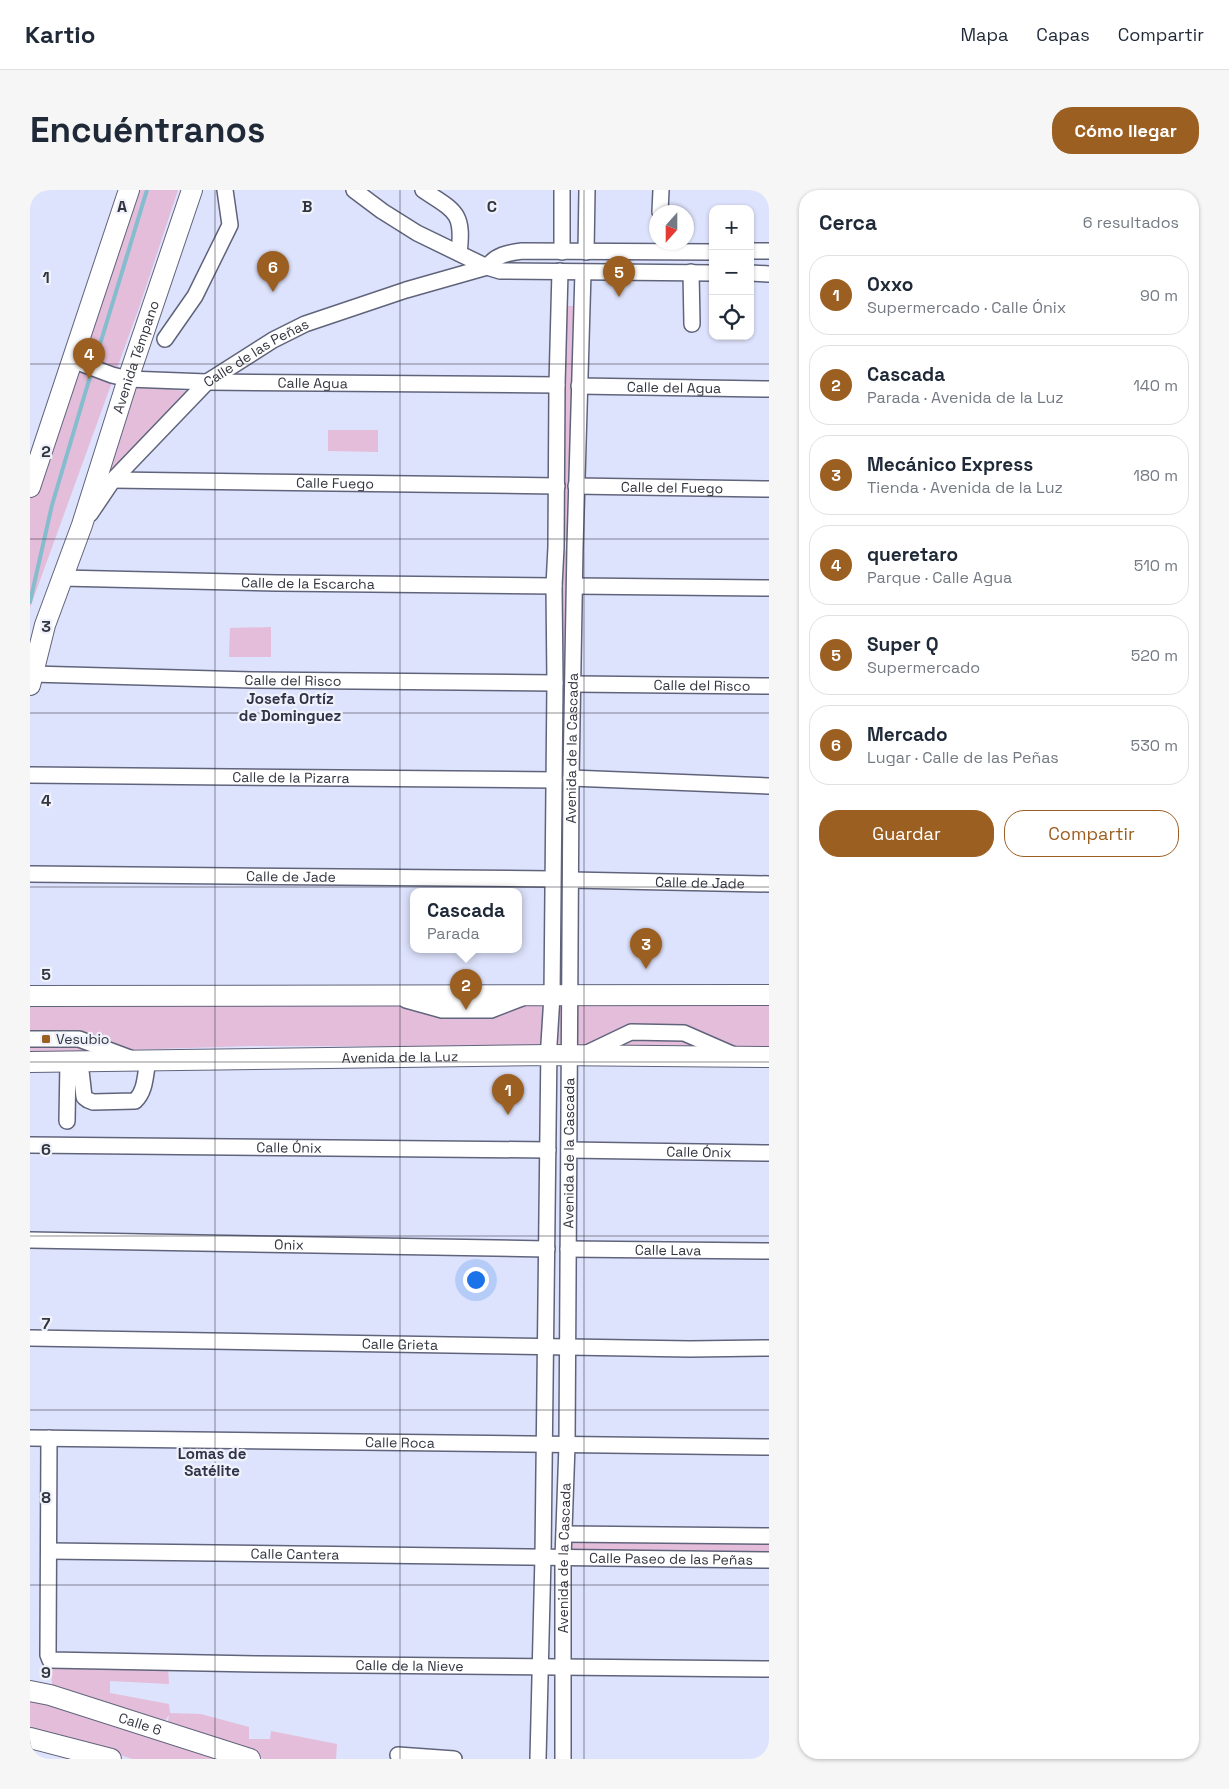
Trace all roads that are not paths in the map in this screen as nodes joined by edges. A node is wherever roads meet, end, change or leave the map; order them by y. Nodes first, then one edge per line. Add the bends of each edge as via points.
1 (129, 190) edge
2 (192, 190) edge
3 (225, 190) edge
4 (354, 190) edge
5 (423, 190) edge
6 (562, 190) edge
7 (587, 190) edge
8 (660, 190) edge
9 (660, 205) edge
10 (649, 248) edge
11 (692, 250) edge
12 (562, 252) junction
13 (586, 252) junction
14 (709, 252) edge
15 (754, 252) edge
16 (769, 252) edge
17 (459, 253) junction
18 (487, 267) junction
19 (560, 271) junction
20 (583, 272) junction
21 (691, 272) junction
22 (709, 273) edge
23 (754, 273) edge
24 (769, 274) edge
25 (692, 324) dead end
26 (165, 339) dead end
27 (79, 362) junction
28 (120, 377) junction
29 (207, 382) junction
30 (557, 385) junction
31 (578, 386) junction
32 (769, 390) edge
33 (113, 480) junction
34 (557, 486) junction
35 (576, 486) junction
36 (30, 487) edge
37 (769, 490) edge
38 (82, 525) junction
39 (556, 547) junction
40 (575, 547) junction
41 (62, 578) junction
42 (554, 586) junction
43 (574, 586) junction
44 (769, 588) edge
45 (31, 680) edge
46 (555, 683) junction
47 (574, 684) junction
48 (769, 686) edge
49 (30, 775) edge
50 (571, 778) junction
51 (554, 780) junction
52 (769, 786) edge
53 (30, 874) edge
54 (552, 878) junction
55 (571, 880) junction
56 (769, 884) edge
57 (769, 995) edge
58 (30, 996) edge
59 (561, 996) junction
60 (30, 1039) edge
61 (549, 1042) junction
62 (574, 1052) junction
63 (769, 1056) edge
64 (144, 1061) junction
65 (30, 1062) edge
66 (74, 1062) junction
67 (67, 1120) dead end
68 (30, 1145) edge
69 (548, 1150) junction
70 (569, 1150) junction
71 (769, 1153) edge
72 (30, 1240) edge
73 (547, 1249) junction
74 (568, 1249) junction
75 (769, 1251) edge
76 (30, 1338) edge
77 (546, 1346) junction
78 (567, 1347) junction
79 (769, 1348) edge
80 (30, 1438) edge
81 (49, 1438) junction
82 (544, 1444) junction
83 (567, 1445) junction
84 (769, 1447) edge
85 (564, 1534) junction
86 (769, 1536) edge
87 (48, 1550) junction
88 (543, 1556) junction
89 (563, 1558) junction
90 (769, 1560) edge
91 (539, 1667) junction
92 (564, 1667) junction
93 (769, 1669) edge
94 (30, 1691) edge
95 (30, 1738) edge
96 (398, 1755) dead end
97 (111, 1759) edge
98 (250, 1759) edge
99 (454, 1759) edge
100 (538, 1759) edge
101 (563, 1759) edge

1 - 27 main road
2 - 28 main road, Avenida Témpano
3 - 26 street via 230,225 195,296
4 - 17 street via 418,233
5 - 17 street via 457,217 461,230
6 - 12 street
7 - 13 street
8 - 9 street
10 - 13 street
11 - 14 street
12 - 13 street
12 - 18 street via 499,255
15 - 16 street
17 - 18 street
18 - 19 street via 500,272
18 - 29 street, Calle de las Peñas via 305,324 273,340
19 - 20 street
19 - 30 street, Avenida de la Cascada
20 - 21 street
20 - 31 street, Avenida de la Cascada
21 - 22 street
21 - 25 street
23 - 24 street
27 - 28 street, Calle Agua
27 - 36 main road
28 - 29 street, Calle Agua
28 - 38 main road, Avenida Témpano
29 - 30 street, Calle Agua
29 - 33 street, Calle de las Peñas
30 - 34 street, Avenida de la Cascada
31 - 32 street, Calle del Agua
31 - 35 street, Avenida de la Cascada
33 - 34 street, Calle Fuego
33 - 38 street, Calle de las Peñas
34 - 39 street, Avenida de la Cascada
35 - 37 street, Calle del Fuego
35 - 40 street, Avenida de la Cascada
38 - 41 main road, Avenida Témpano
39 - 40 street
39 - 42 street, Avenida de la Cascada
40 - 43 street, Avenida de la Cascada
41 - 42 street, Calle de la Escarcha
41 - 45 main road, Avenida Témpano
42 - 46 street, Avenida de la Cascada
43 - 44 street
43 - 47 street, Avenida de la Cascada
45 - 46 street, Calle del Risco
46 - 51 street, Avenida de la Cascada
47 - 48 street, Calle del Risco
47 - 50 street, Avenida de la Cascada
49 - 51 street, Calle de la Pizarra
50 - 52 street
50 - 55 street, Avenida de la Cascada
51 - 54 street, Avenida de la Cascada
53 - 54 street, Calle de Jade
54 - 59 street, Avenida de la Cascada
55 - 56 street, Calle de Jade
55 - 59 street, Avenida de la Cascada
57 - 59 main road
58 - 59 main road
59 - 61 street, Avenida de la Cascada
59 - 62 street, Avenida de la Cascada
60 - 64 street via 79,1038
61 - 62 main road, Avenida de la Luz
61 - 64 main road, Avenida de la Luz
61 - 69 street, Avenida de la Cascada
62 - 63 main road, Avenida de la Luz
62 - 70 street, Avenida de la Cascada
64 - 66 main road, Avenida de la Luz
64 - 66 street via 143,1090 135,1101 93,1102 84,1096
65 - 66 main road, Avenida de la Luz
66 - 67 street
68 - 69 street, Calle Ónix
69 - 73 street, Avenida de la Cascada
70 - 71 street, Calle Ónix
70 - 74 street, Avenida de la Cascada
72 - 73 street, Onix
73 - 77 street, Avenida de la Cascada
74 - 75 street, Calle Lava
74 - 78 street, Avenida de la Cascada
76 - 77 street, Calle Grieta
77 - 78 street, Calle Grieta
77 - 82 street, Avenida de la Cascada
78 - 79 street, Calle Grieta
78 - 83 street, Avenida de la Cascada
80 - 81 street, Calle Roca
81 - 82 street, Calle Roca
81 - 87 street
82 - 83 street, Calle Roca
82 - 88 street, Avenida de la Cascada
83 - 84 street, Calle Roca
83 - 85 street, Avenida de la Cascada
85 - 86 street, Calle Paseo de las Peñas
85 - 89 street, Avenida de la Cascada
87 - 88 street, Calle Cantera
87 - 91 street, Calle de la Nieve via 50,1660
88 - 89 street, Calle Paseo de las Peñas
88 - 91 street, Avenida de la Cascada
89 - 90 street, Calle Paseo de las Peñas
89 - 92 street, Avenida de la Cascada
91 - 92 street, Calle de la Nieve
91 - 100 street, Avenida de la Cascada
92 - 93 street, Calle de la Nieve
92 - 101 street, Avenida de la Cascada
94 - 98 main road, Calle 6
95 - 97 main road
96 - 99 street

